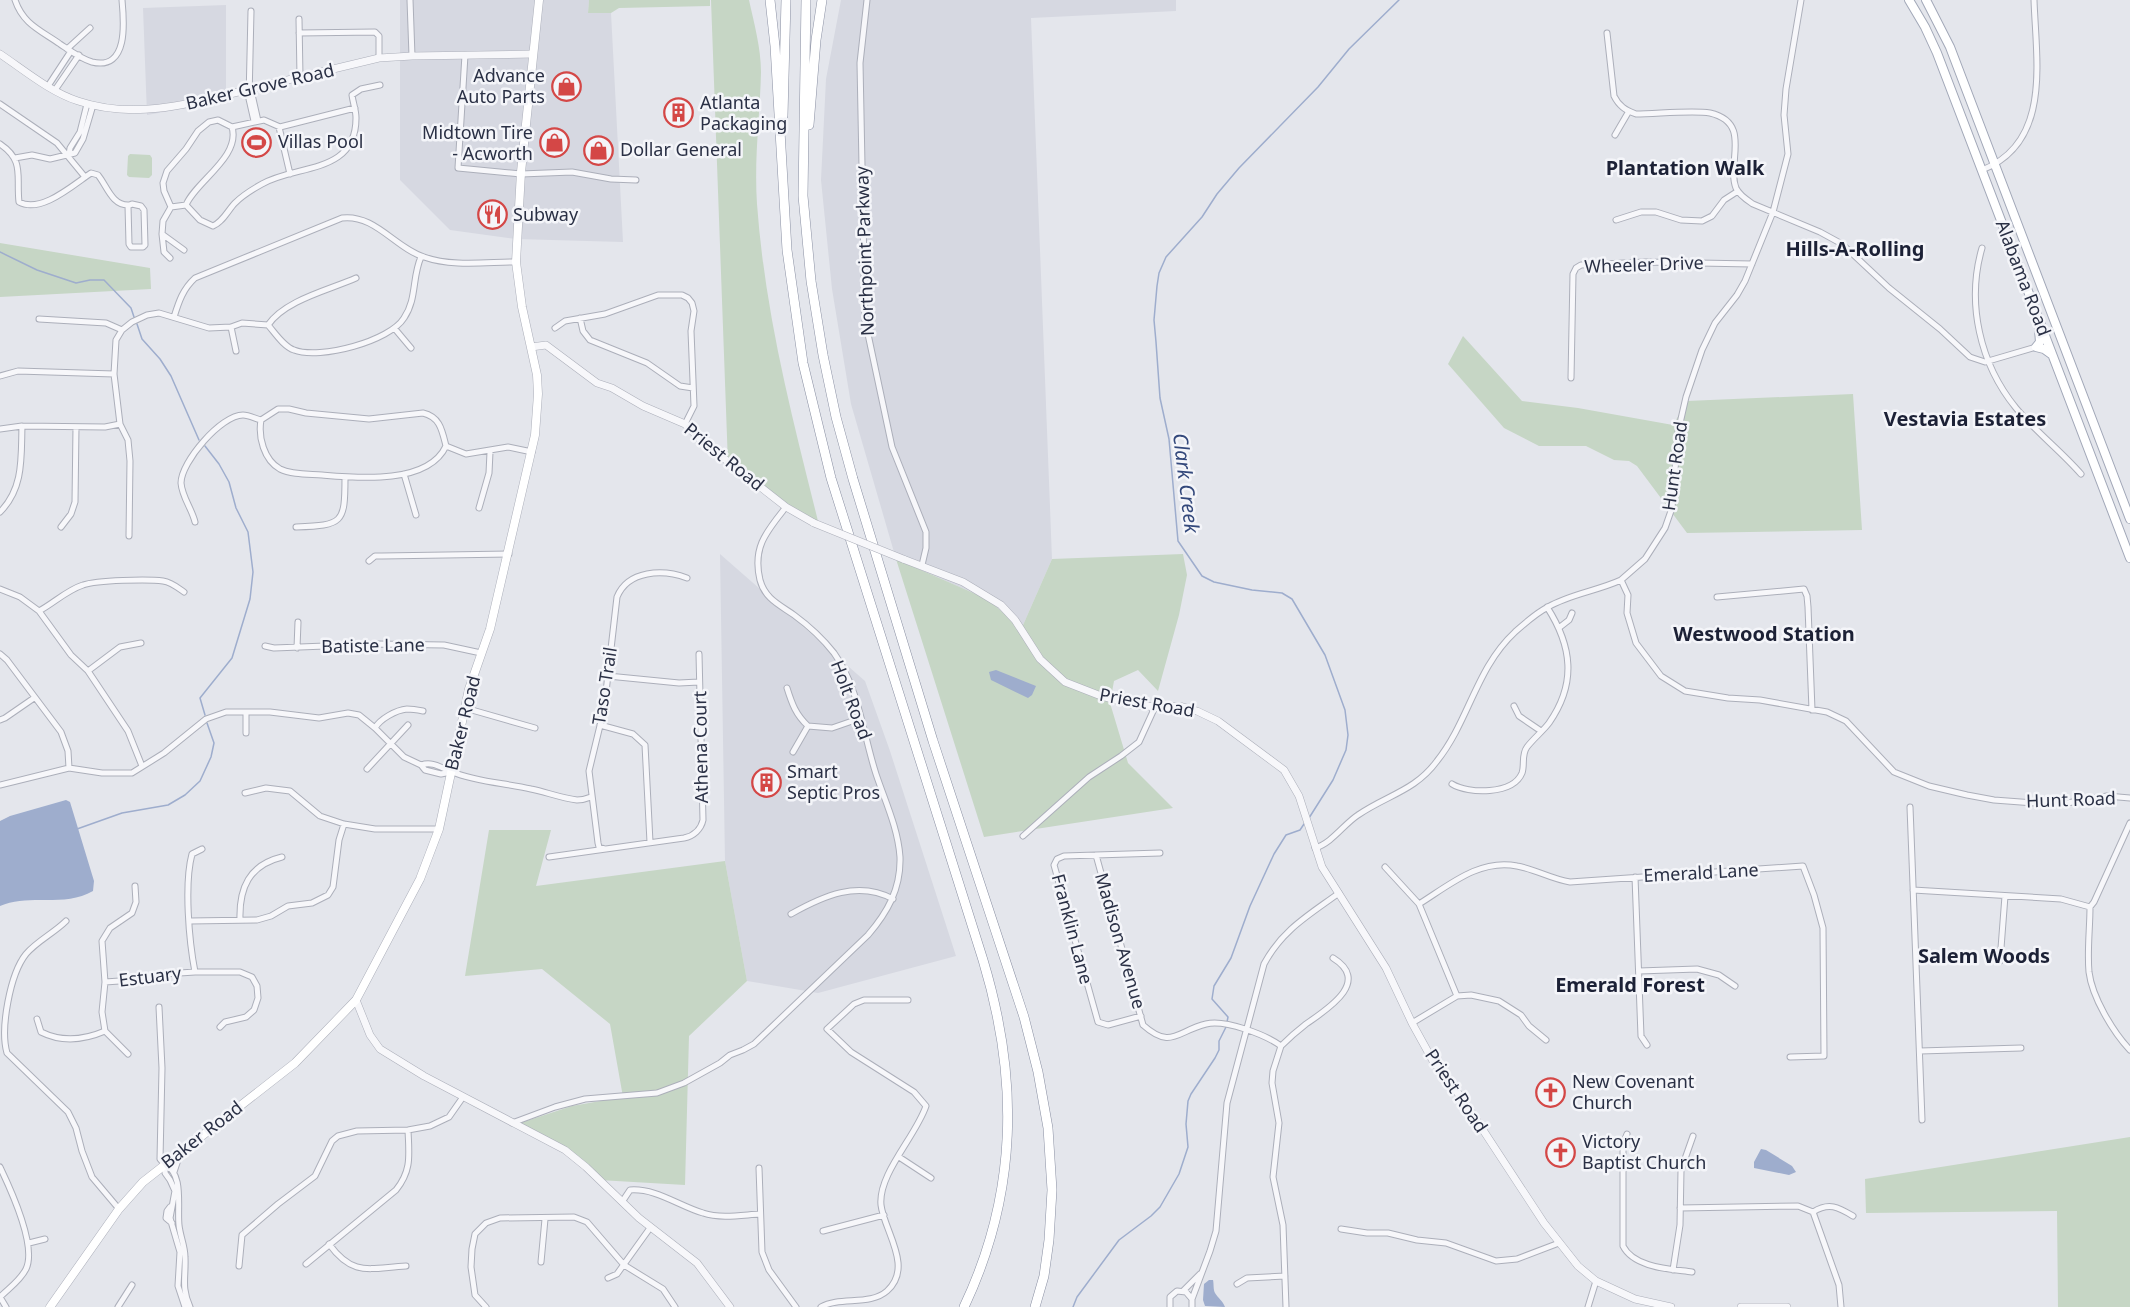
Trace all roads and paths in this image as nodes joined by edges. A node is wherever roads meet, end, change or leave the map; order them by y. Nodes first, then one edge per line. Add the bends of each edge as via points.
1 (15, 0) edge
2 (122, 0) edge
3 (411, 0) edge
4 (539, 0) edge
5 (770, 0) edge
6 (786, 0) edge
7 (806, 0) edge
8 (822, 0) edge
9 (867, 0) edge
10 (1801, 0) edge
11 (1909, 0) edge
12 (1926, 0) edge
13 (2034, 0) edge
14 (252, 10) dead end
15 (299, 19) dead end
16 (90, 28) dead end
17 (299, 33) junction
18 (1607, 33) dead end
19 (69, 50) junction
20 (0, 54) edge
21 (533, 54) junction
22 (79, 55) junction
23 (465, 55) junction
24 (412, 56) junction
25 (379, 58) junction
26 (300, 77) junction
27 (380, 85) dead end
28 (48, 86) junction
29 (250, 89) junction
30 (55, 90) junction
31 (0, 104) edge
32 (90, 104) junction
33 (355, 108) junction
34 (1629, 111) junction
35 (256, 121) junction
36 (232, 127) junction
37 (279, 128) junction
38 (1615, 135) dead end
39 (0, 144) edge
40 (69, 155) junction
41 (15, 158) junction
42 (1995, 165) junction
43 (1982, 170) junction
44 (290, 174) junction
45 (521, 174) junction
46 (85, 177) junction
47 (636, 180) dead end
48 (1738, 191) junction
49 (803, 196) junction
50 (129, 205) junction
51 (186, 205) junction
52 (783, 206) junction
53 (171, 207) junction
54 (1773, 212) junction
55 (1616, 220) dead end
56 (162, 234) junction
57 (1982, 248) dead end
58 (184, 250) dead end
59 (421, 257) junction
60 (170, 258) dead end
61 (516, 262) junction
62 (1752, 264) junction
63 (356, 278) dead end
64 (2031, 301) junction
65 (174, 317) junction
66 (580, 318) junction
67 (39, 319) dead end
68 (268, 325) junction
69 (231, 327) junction
70 (395, 328) junction
71 (555, 328) dead end
72 (122, 330) junction
73 (531, 347) junction
74 (2036, 347) junction
75 (411, 348) dead end
76 (236, 351) dead end
77 (2053, 357) junction
78 (1988, 361) junction
79 (114, 374) junction
80 (0, 376) edge
81 (1571, 378) dead end
82 (693, 388) junction
83 (261, 420) junction
84 (120, 424) junction
85 (685, 424) junction
86 (22, 426) junction
87 (76, 428) junction
88 (0, 429) edge
89 (446, 446) junction
90 (490, 452) junction
91 (531, 452) junction
92 (404, 474) junction
93 (2081, 474) dead end
94 (345, 477) junction
95 (786, 507) junction
96 (479, 508) dead end
97 (0, 512) edge
98 (416, 515) dead end
99 (2130, 519) edge
100 (195, 522) dead end
101 (61, 527) dead end
102 (296, 527) dead end
103 (129, 536) dead end
104 (508, 554) junction
105 (2130, 558) edge
106 (369, 561) dead end
107 (922, 565) junction
108 (687, 578) dead end
109 (1621, 579) junction
110 (0, 589) edge
111 (184, 591) dead end
112 (1717, 597) dead end
113 (1547, 607) junction
114 (39, 611) junction
115 (1572, 613) dead end
116 (298, 622) dead end
117 (1560, 627) junction
118 (141, 643) dead end
119 (265, 646) dead end
120 (297, 648) junction
121 (481, 653) junction
122 (0, 654) edge
123 (699, 654) dead end
124 (88, 671) junction
125 (608, 676) junction
126 (699, 682) junction
127 (787, 688) dead end
128 (34, 698) junction
129 (1514, 706) dead end
130 (1155, 707) junction
131 (465, 708) junction
132 (1812, 710) junction
133 (423, 711) dead end
134 (246, 712) junction
135 (861, 718) junction
136 (0, 720) edge
137 (408, 725) dead end
138 (600, 725) junction
139 (808, 726) junction
140 (375, 728) junction
141 (535, 728) dead end
142 (1541, 731) junction
143 (246, 733) dead end
144 (392, 744) junction
145 (793, 752) dead end
146 (142, 766) junction
147 (69, 768) junction
148 (367, 769) dead end
149 (451, 772) junction
150 (1452, 784) dead end
151 (0, 785) edge
152 (244, 793) dead end
153 (591, 797) junction
154 (2130, 798) edge
155 (1910, 807) dead end
156 (2130, 823) edge
157 (344, 824) junction
158 (439, 829) junction
159 (1023, 836) dead end
160 (650, 843) junction
161 (1315, 848) junction
162 (202, 849) dead end
163 (605, 849) junction
164 (1160, 853) dead end
165 (1096, 855) junction
166 (282, 857) dead end
167 (549, 857) dead end
168 (1385, 867) dead end
169 (1635, 877) junction
170 (135, 886) dead end
171 (1913, 890) junction
172 (1339, 893) junction
173 (2005, 896) junction
174 (893, 899) junction
175 (1419, 904) junction
176 (2090, 907) junction
177 (791, 914) dead end
178 (240, 920) junction
179 (66, 921) dead end
180 (190, 921) junction
181 (1333, 958) dead end
182 (2000, 961) dead end
183 (1639, 971) junction
184 (195, 972) junction
185 (105, 982) junction
186 (1735, 986) dead end
187 (1457, 996) junction
188 (356, 1000) junction
189 (908, 1000) dead end
190 (159, 1007) dead end
191 (1141, 1016) junction
192 (37, 1019) dead end
193 (1412, 1023) junction
194 (220, 1027) dead end
195 (1246, 1030) junction
196 (105, 1031) junction
197 (1546, 1040) dead end
198 (1647, 1045) dead end
199 (1281, 1046) junction
200 (2021, 1048) dead end
201 (2130, 1050) edge
202 (1920, 1051) junction
203 (128, 1054) dead end
204 (1790, 1057) dead end
205 (463, 1097) junction
206 (1922, 1120) dead end
207 (512, 1123) junction
208 (408, 1130) junction
209 (1627, 1134) dead end
210 (1694, 1136) dead end
211 (182, 1151) junction
212 (899, 1157) junction
213 (165, 1165) junction
214 (0, 1167) edge
215 (759, 1168) dead end
216 (174, 1172) junction
217 (932, 1178) dead end
218 (8, 1187) junction
219 (0, 1190) edge
220 (622, 1202) junction
221 (1680, 1208) junction
222 (119, 1209) junction
223 (1813, 1212) junction
224 (760, 1214) junction
225 (884, 1215) junction
226 (1853, 1216) dead end
227 (179, 1219) junction
228 (545, 1219) junction
229 (171, 1224) junction
230 (650, 1228) junction
231 (1341, 1229) dead end
232 (823, 1231) dead end
233 (45, 1239) dead end
234 (29, 1243) junction
235 (1559, 1243) junction
236 (329, 1244) junction
237 (542, 1262) dead end
238 (306, 1264) dead end
239 (624, 1265) junction
240 (239, 1266) dead end
241 (406, 1266) dead end
242 (1673, 1270) junction
243 (1692, 1272) dead end
244 (1200, 1274) junction
245 (1285, 1276) junction
246 (609, 1278) dead end
247 (1596, 1281) junction
248 (1237, 1284) dead end
249 (132, 1285) dead end
250 (1183, 1291) junction
251 (0, 1297) edge
252 (1192, 1304) edge
253 (6, 1307) edge
254 (50, 1307) edge
255 (118, 1307) edge
256 (185, 1307) edge
257 (190, 1307) edge
258 (486, 1307) edge
259 (675, 1307) edge
260 (730, 1307) edge
261 (796, 1307) edge
262 (821, 1307) edge
263 (964, 1307) edge
264 (1035, 1307) edge
265 (1170, 1307) edge
266 (1286, 1307) edge
267 (1588, 1307) edge
268 (1671, 1307) edge
269 (1741, 1307) edge
270 (1787, 1307) edge
271 (1841, 1307) edge

1 - 19 street via 26,22
2 - 22 street via 123,39 118,53 98,62
3 - 24 street
4 - 21 main road, Baker Road
5 - 52 highway
6 - 52 highway
7 - 49 highway
8 - 49 highway
9 - 107 street, Northpoint Parkway via 860,63 865,320 892,447 926,532
10 - 54 street, Hunt Road via 1786,89 1786,162
11 - 43 main road, Alabama Road via 1937,52
12 - 42 main road, Alabama Road via 1950,47
13 - 42 street via 2035,100 2029,124 2016,146
14 - 29 street
15 - 17 street
16 - 19 street
17 - 25 street via 375,32 379,36
17 - 26 street
18 - 34 street via 1614,96
19 - 22 street
19 - 28 street
20 - 28 street, Baker Grove Road
21 - 23 street, Baker Grove Road
21 - 45 main road, Baker Road
22 - 30 street
23 - 24 street, Baker Grove Road
23 - 45 street via 458,168
24 - 25 street, Baker Grove Road
25 - 26 street, Baker Grove Road
26 - 29 street, Baker Grove Road
27 - 33 street via 354,93
28 - 30 street, Baker Grove Road
29 - 32 street, Baker Grove Road via 164,108
29 - 35 street
30 - 32 street, Baker Grove Road
31 - 40 street via 48,135
32 - 40 street
32 - 40 street via 79,148
33 - 37 street
33 - 44 street via 354,136 342,154
34 - 38 street
34 - 48 street via 1720,116 1730,125 1737,144 1734,178
35 - 36 street
35 - 37 street via 270,121
36 - 51 street via 227,153
36 - 53 street via 218,120 208,122 167,171 163,183
37 - 44 street
39 - 41 street
40 - 41 street
40 - 46 street
41 - 46 street via 23,204 44,204
42 - 43 street
42 - 99 main road, Alabama Road
43 - 64 main road, Alabama Road
44 - 51 street via 265,182 246,194 213,226 200,220
45 - 47 street via 572,172
45 - 61 main road, Baker Road
46 - 50 street via 91,173 98,175 115,201
48 - 54 street via 1753,204
48 - 55 street via 1702,221 1681,220 1656,212
49 - 264 highway via 816,314 841,437 933,741 1024,1017 1047,1115 1051,1214 1044,1276
50 - 50 street via 137,204 144,210 143,248 129,244
51 - 53 street
52 - 263 highway via 801,352 831,478 983,960 1004,1042 1008,1111 1004,1173 989,1241
53 - 56 street via 163,221
54 - 62 street, Hunt Road
54 - 78 street via 1842,244 1961,350 1979,361
56 - 58 street
56 - 60 street via 164,252
57 - 78 street via 1975,284 1977,327
59 - 61 street via 440,262
59 - 65 street via 363,219 342,218 195,278 186,286
59 - 70 street via 414,276 411,307
61 - 73 main road, Baker Road
62 - 81 street, Wheeler Drive via 1646,262 1576,267 1572,274
62 - 109 street, Hunt Road via 1737,295 1715,323 1686,397 1665,528 1645,559
63 - 68 street via 295,303
64 - 74 main road via 2040,337
64 - 77 main road, Alabama Road
65 - 69 street via 209,328
65 - 72 street via 147,315
66 - 71 street
66 - 82 street via 590,340 647,363 680,386
66 - 82 street via 658,295 688,298 694,311
67 - 72 street via 106,322
68 - 69 street via 242,323
68 - 70 street via 291,350 306,354 337,351
69 - 76 street
70 - 75 street
72 - 79 street via 116,340
73 - 85 street, Priest Road via 546,345 597,383
73 - 91 main road, Baker Road via 538,394
74 - 77 main road
74 - 78 street
77 - 105 main road, Alabama Road
78 - 93 street via 2016,408
79 - 80 street via 18,371
79 - 84 street
82 - 85 street via 694,406
83 - 89 street via 278,409 369,419 423,412 436,419
83 - 94 street via 261,444 279,469
83 - 100 street via 244,415 232,417 190,459 181,483
84 - 87 street
84 - 103 street via 128,440 130,461
85 - 95 street, Priest Road
86 - 87 street
86 - 88 street
86 - 97 street via 20,475 16,490
87 - 101 street via 75,502
89 - 90 street via 466,454
89 - 92 street via 435,460
90 - 91 street via 508,447
90 - 96 street via 489,473
91 - 104 main road, Baker Road
92 - 94 street via 373,479
92 - 98 street
94 - 102 street via 342,516 324,526
95 - 107 street, Priest Road, bridge via 814,523
95 - 135 street, Holt Road via 762,539 757,559 760,582 773,601 816,633 835,655
104 - 106 street via 375,556
104 - 121 main road, Baker Road
107 - 130 street, Priest Road via 963,582 1001,605 1040,659 1065,682 1110,699
108 - 125 street, Taso Trail via 641,575 623,586 616,603
109 - 113 street
109 - 132 street, Hunt Road via 1628,595 1627,613 1636,644 1672,684 1685,691
110 - 114 street
111 - 114 street via 162,581 104,582 84,585
112 - 132 street via 1804,589
113 - 117 street
113 - 161 street via 1497,651 1443,753 1431,768 1403,792 1356,816
114 - 124 street via 71,655
115 - 117 street
116 - 120 street
117 - 142 street via 1568,681 1563,699
118 - 124 street via 120,647
119 - 120 street, Batiste Lane
120 - 121 street, Batiste Lane via 444,645
121 - 131 main road, Baker Road
122 - 128 street
123 - 126 street, Athena Court
124 - 146 street via 128,731
125 - 126 street
125 - 138 street, Taso Trail
126 - 160 street, Athena Court via 702,824 688,837
127 - 139 street via 799,718
128 - 136 street
128 - 147 street via 61,732
129 - 142 street via 1519,716
130 - 159 street via 1139,742 1089,777
130 - 161 street, Priest Road via 1180,706 1210,716 1277,763 1295,787
131 - 141 street
131 - 149 main road, Baker Road
132 - 154 street, Hunt Road via 1846,721 1894,772 1929,786 1994,800 2035,803 2067,803 2107,796
133 - 140 street via 406,709 377,723
134 - 140 street via 319,718 354,714
134 - 143 street
134 - 146 street via 226,712 206,719
135 - 139 street via 832,728
135 - 174 street, Holt Road via 898,842 900,858
137 - 144 street
138 - 153 street, Taso Trail via 589,768
138 - 160 street via 633,734 645,745
139 - 145 street
140 - 144 street
142 - 150 street via 1525,751 1521,776 1515,784 1508,788 1461,790
144 - 148 street
144 - 149 street via 404,757
146 - 147 street via 132,772 102,774
147 - 151 street
149 - 153 street via 574,799
149 - 158 main road, Baker Road
152 - 157 street via 266,788 290,791 320,816
153 - 163 street, Taso Trail via 599,847
155 - 171 street
156 - 176 street
157 - 158 street via 375,829
157 - 178 street via 333,887 328,895 312,903 288,906 257,921
158 - 188 main road, Baker Road via 420,879
160 - 163 street, Athena Court
161 - 172 street, Priest Road
162 - 180 street via 192,854 188,868
163 - 167 street, Athena Court
164 - 165 street, Franklin Lane
165 - 191 street, Madison Avenue
165 - 191 street, Franklin Lane via 1064,855 1055,861 1074,939 1098,1022 1108,1025
166 - 178 street via 269,860 254,871 244,886
168 - 175 street
169 - 175 street, Emerald Lane via 1570,882 1518,866 1495,865 1467,874
169 - 183 street
169 - 204 street, Emerald Lane via 1803,866 1823,928 1824,1056
170 - 185 street via 132,914 110,928 102,941
171 - 173 street
171 - 202 street
172 - 193 street, Priest Road via 1386,968
172 - 195 street via 1274,945 1264,964
173 - 176 street via 2061,899
173 - 182 street
174 - 177 street via 880,892 835,892
174 - 207 street, Holt Road via 868,935 754,1044 684,1083 657,1093 585,1099
175 - 187 street
176 - 201 street via 2090,974 2102,1009 2118,1038
178 - 180 street
179 - 222 street via 35,945 16,970 3,1043 7,1053 68,1112 92,1177
180 - 184 street
181 - 199 street via 1343,966 1346,975 1344,993
183 - 186 street via 1697,969 1719,975
183 - 198 street via 1641,1036
184 - 185 street, Estuary
184 - 194 street, Estuary via 240,972 252,977 257,986 254,1010
185 - 196 street
187 - 193 street
187 - 197 street via 1499,1001 1521,1015
188 - 205 street via 380,1049
188 - 211 main road, Baker Road via 295,1063
189 - 212 street via 864,1000 854,1004 827,1029 850,1052 914,1092 926,1106
190 - 213 street via 160,1159
191 - 195 street, Madison Avenue via 1143,1025 1162,1038 1206,1024
192 - 196 street via 41,1032 52,1038 76,1040
193 - 235 street, Priest Road via 1433,1061
195 - 199 street, Madison Avenue via 1268,1036
195 - 244 street via 1227,1103 1215,1231
196 - 203 street
199 - 245 street via 1272,1083 1279,1123 1273,1177 1283,1226
200 - 202 street
202 - 206 street
205 - 207 street
205 - 208 street via 449,1117
207 - 220 street via 565,1150
208 - 236 street via 409,1168 404,1180
208 - 240 street via 357,1131 338,1136 315,1176 242,1234
209 - 242 street via 1623,1144 1623,1246 1633,1258
210 - 221 street via 1681,1170
211 - 213 main road, Baker Road
211 - 216 street
212 - 217 street
212 - 225 street via 883,1183
213 - 216 street
213 - 222 main road, Baker Road
213 - 229 street via 175,1191
214 - 218 street
215 - 224 street
216 - 227 street
218 - 219 street
218 - 234 street
220 - 224 street via 630,1190 642,1189 703,1214
220 - 230 street
221 - 223 street via 1798,1206
221 - 242 street
222 - 254 main road, Baker Road
223 - 226 street via 1824,1206 1836,1206
223 - 271 street via 1839,1285
224 - 261 street via 762,1252 769,1270
225 - 232 street
225 - 262 street via 898,1256 895,1279 887,1291 872,1298 835,1301
227 - 229 street
227 - 257 street via 185,1257 183,1286
228 - 237 street
228 - 239 street via 574,1217 587,1222
228 - 258 street via 500,1218 486,1223 475,1234 472,1282
229 - 256 street via 180,1252 178,1286
230 - 239 street
230 - 260 street via 696,1263
231 - 235 street via 1446,1243 1496,1261 1517,1259
233 - 234 street
234 - 251 street via 26,1268
235 - 247 street, Priest Road
236 - 238 street
236 - 241 street via 347,1264 363,1268
239 - 246 street
239 - 259 street via 663,1289
242 - 243 street
244 - 250 street
244 - 252 street
245 - 248 street via 1248,1278
245 - 266 street
247 - 267 street
247 - 268 street, Priest Road via 1635,1299
249 - 255 street
250 - 252 street
250 - 265 street via 1172,1295
251 - 253 street
269 - 270 street

